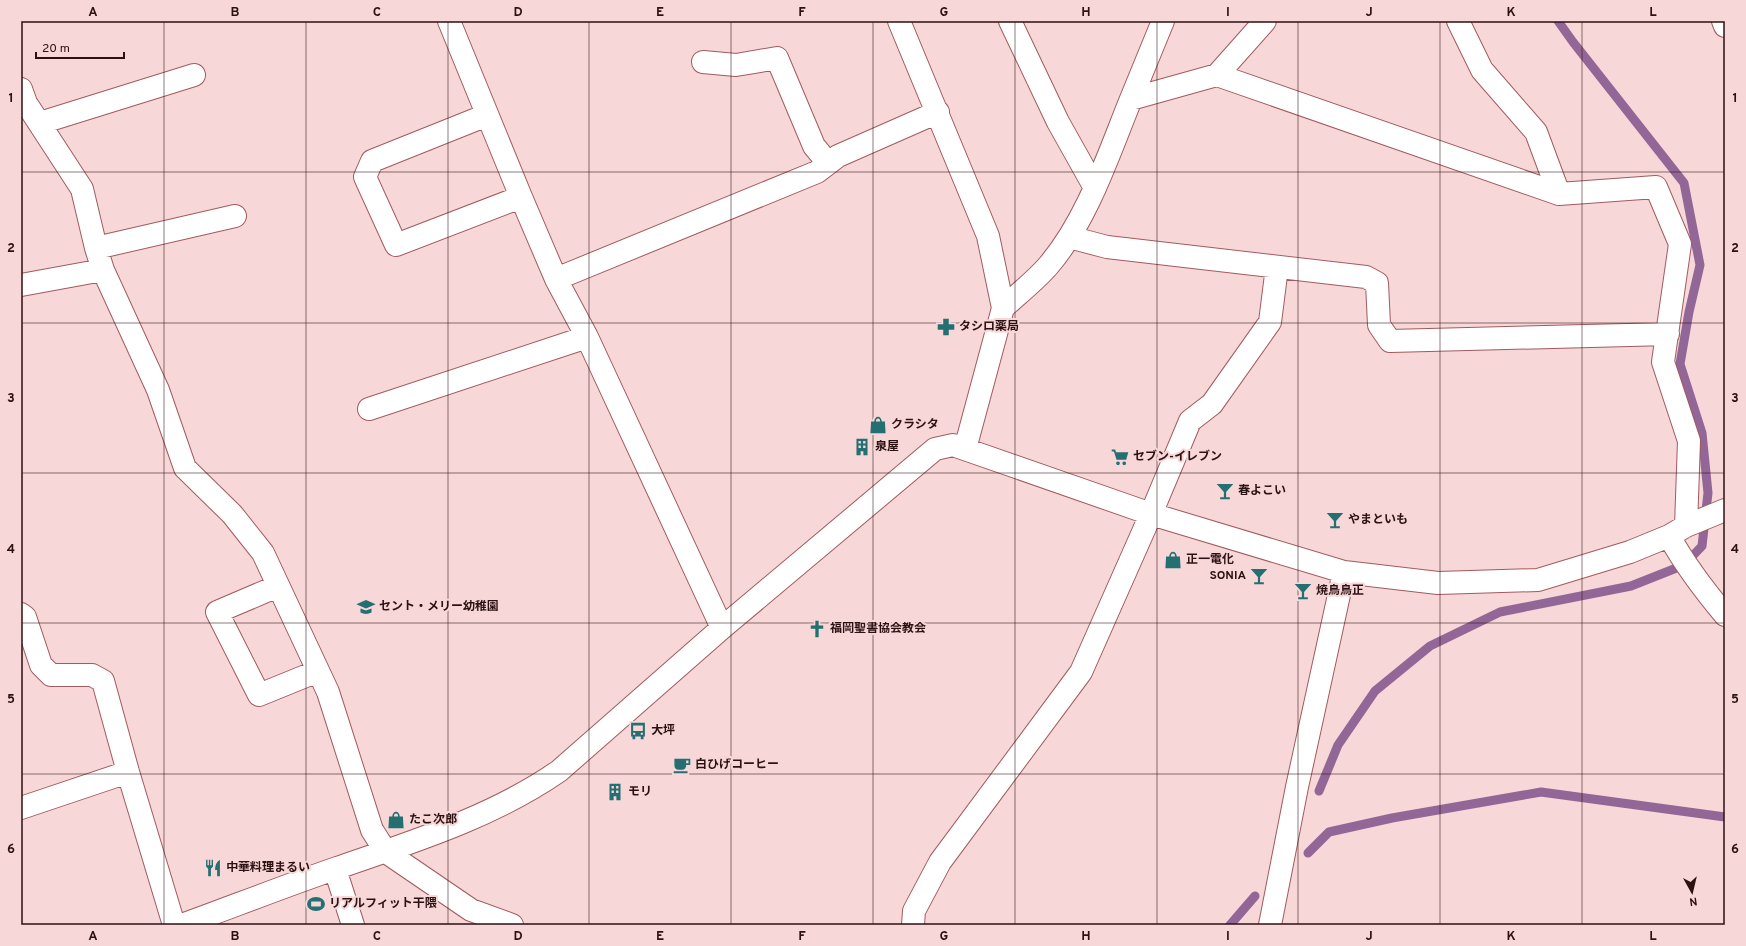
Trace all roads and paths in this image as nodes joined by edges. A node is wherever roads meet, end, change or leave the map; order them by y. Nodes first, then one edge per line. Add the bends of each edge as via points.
1 (449, 21) edge
2 (899, 21) edge
3 (1010, 21) edge
4 (1163, 21) edge
5 (1265, 21) edge
6 (1458, 21) edge
7 (1723, 21) edge
8 (1725, 26) edge
9 (703, 62) dead end
10 (194, 75) dead end
11 (1217, 75) junction
12 (21, 89) edge
13 (1131, 99) junction
14 (938, 112) junction
15 (487, 115) junction
16 (40, 124) junction
17 (828, 163) junction
18 (1095, 188) junction
19 (1559, 194) junction
20 (520, 197) junction
21 (235, 216) dead end
22 (1069, 237) junction
23 (96, 248) junction
24 (1277, 267) junction
25 (103, 270) junction
26 (556, 279) junction
27 (21, 285) edge
28 (1003, 308) junction
29 (1668, 334) junction
30 (587, 337) junction
31 (369, 409) dead end
32 (965, 449) junction
33 (1722, 512) edge
34 (1151, 514) junction
35 (1678, 538) junction
36 (1344, 572) junction
37 (278, 586) junction
38 (21, 614) edge
39 (1725, 615) edge
40 (722, 628) junction
41 (318, 671) junction
42 (128, 772) junction
43 (21, 808) edge
44 (386, 852) junction
45 (335, 869) junction
46 (174, 925) edge
47 (182, 925) edge
48 (353, 925) edge
49 (512, 925) edge
50 (913, 925) edge
51 (1270, 925) edge

1 - 15 street
2 - 14 street
3 - 18 street via 1058,122
4 - 13 street
5 - 11 street
6 - 19 street via 1482,70 1536,132
7 - 8 street
9 - 17 street via 736,65 777,58 814,146
10 - 16 street
11 - 13 street
11 - 19 street
12 - 16 street via 26,103
13 - 18 street
14 - 17 street via 838,156
14 - 28 street via 988,236
15 - 20 street
15 - 20 street via 372,161 365,177 396,245
16 - 23 street via 82,189
17 - 26 street via 817,172
18 - 22 street
19 - 29 street via 1656,187 1680,244
20 - 26 street
21 - 23 street
22 - 24 street via 1107,247
22 - 28 street via 1048,267
23 - 25 street
24 - 29 street via 1366,277 1377,283 1379,325 1390,341
24 - 34 street via 1270,322 1212,404 1190,421
25 - 27 street
25 - 37 street via 158,390 185,468 232,514 263,553
26 - 30 street
28 - 32 street
29 - 35 street via 1663,362 1689,441
30 - 31 street
30 - 40 street
32 - 34 street
32 - 40 street via 953,444 934,449
33 - 35 street
34 - 36 street
34 - 50 street via 1081,672 940,862 914,911
35 - 36 street via 1538,580 1438,583
35 - 39 street via 1701,586
36 - 51 street
37 - 41 street
37 - 41 street via 217,612 259,695
38 - 42 street via 26,617 41,666 51,675 92,675 103,681
40 - 44 street via 559,771 536,787 472,818
41 - 44 street via 328,692 372,830
42 - 43 street
42 - 46 street
44 - 45 street
44 - 49 street via 471,910
45 - 47 street
45 - 48 street

